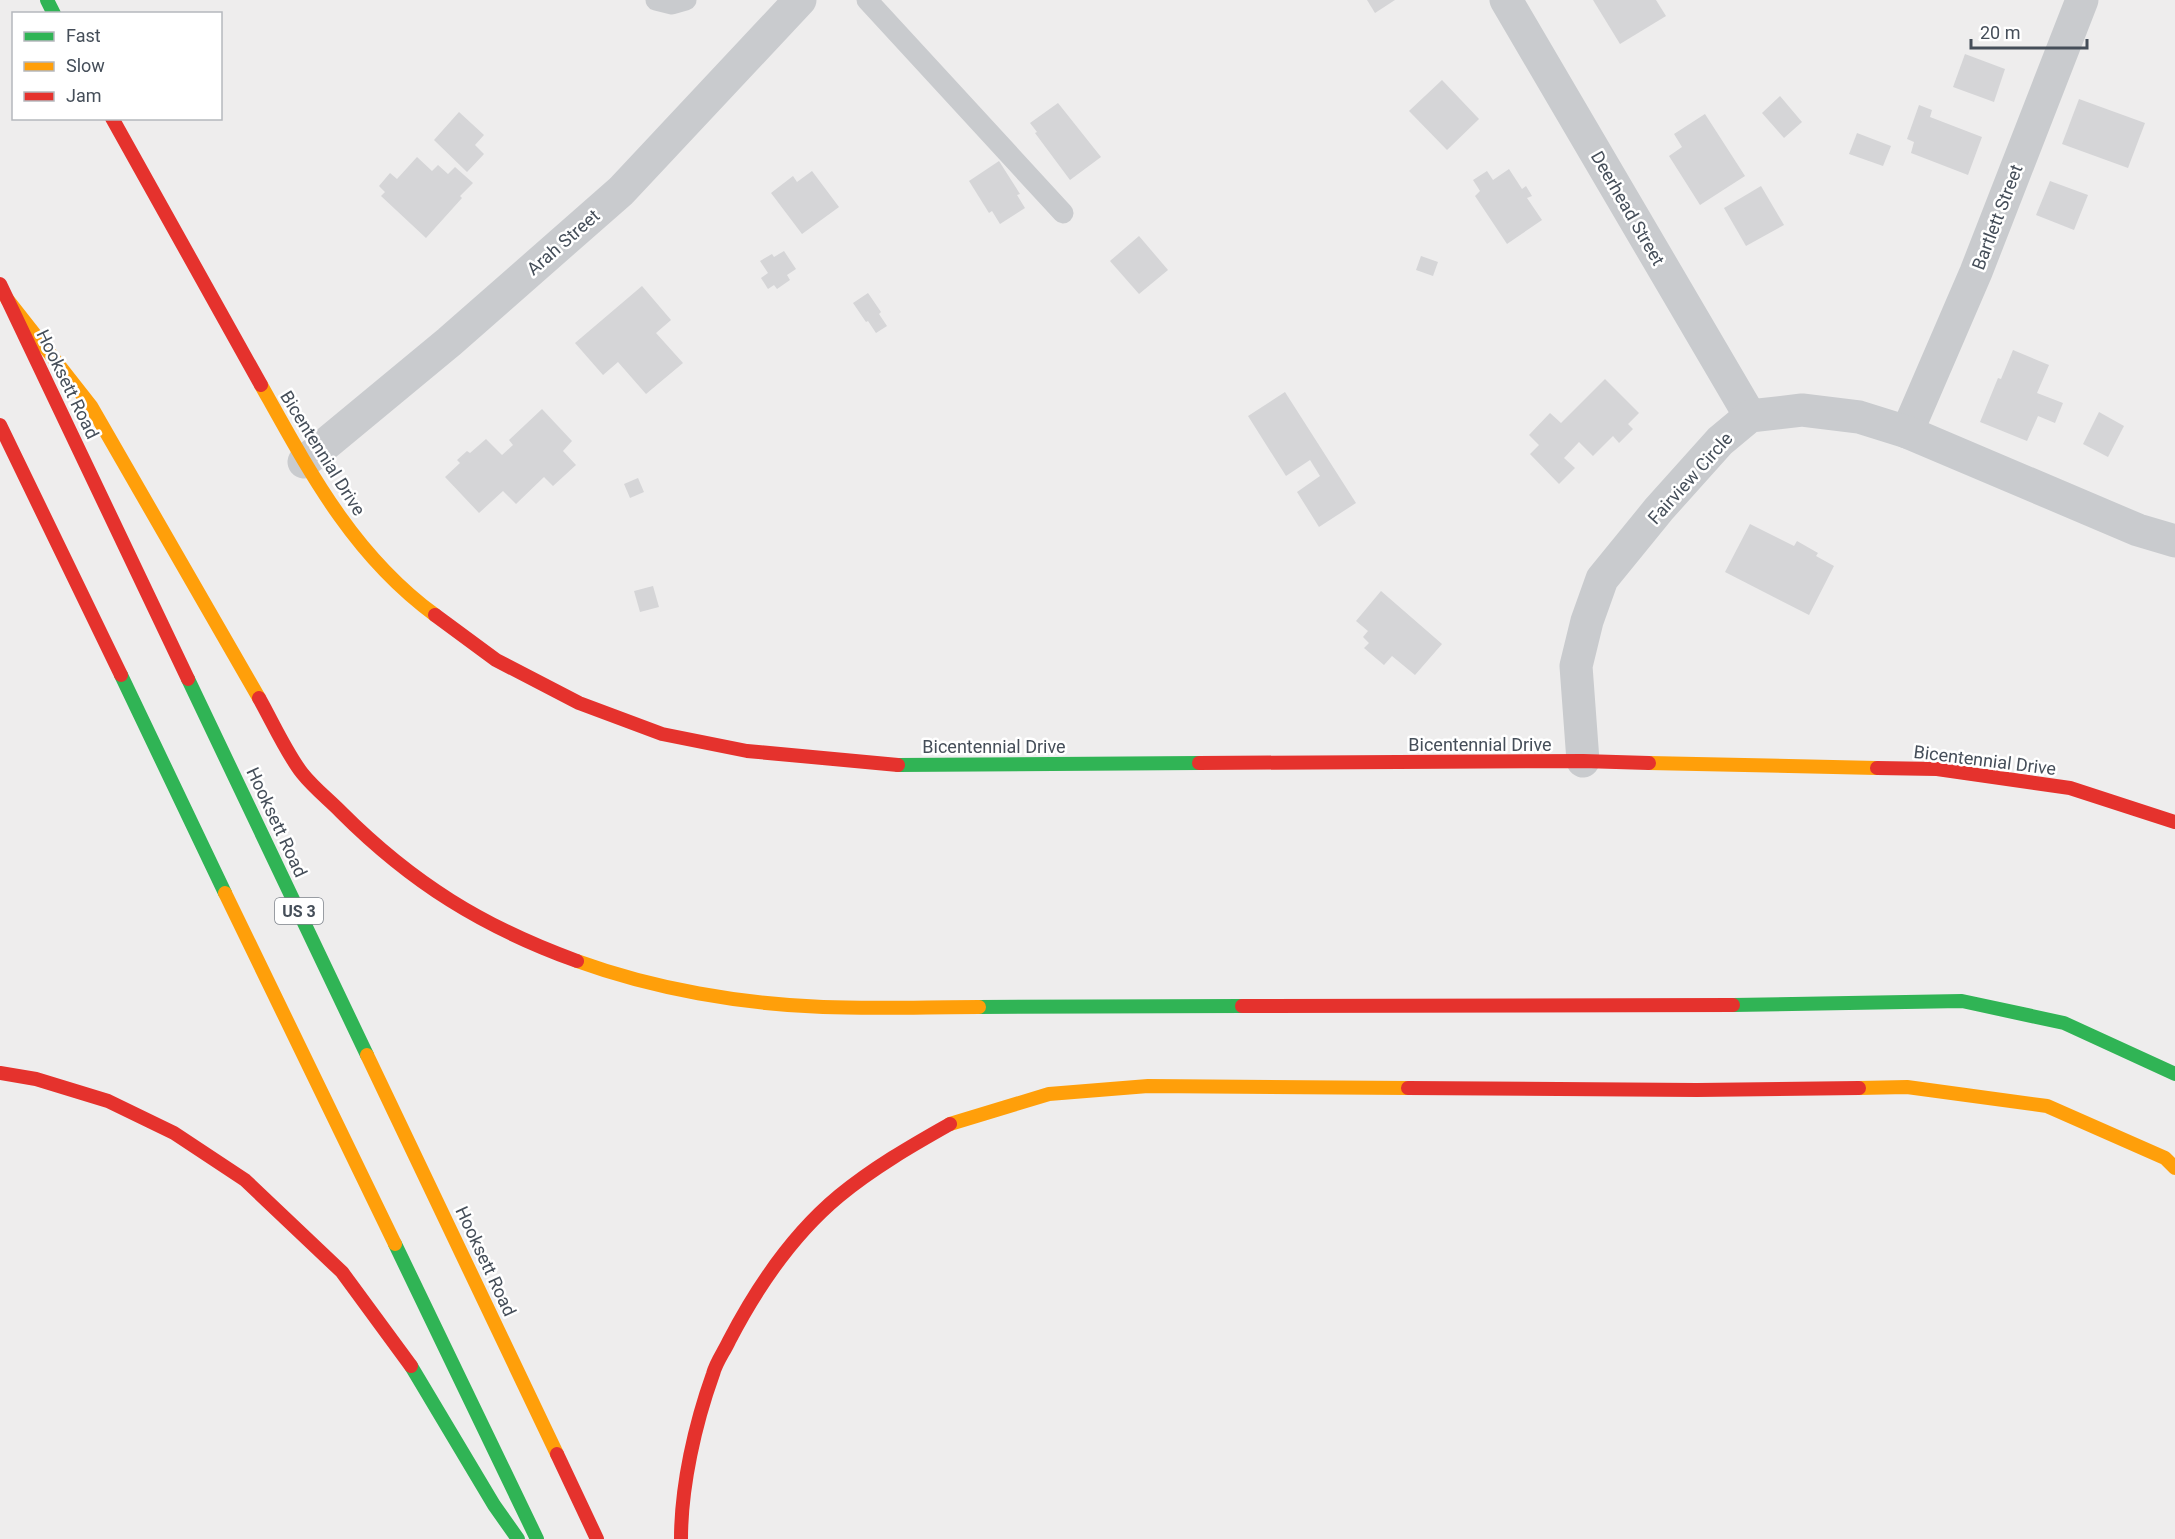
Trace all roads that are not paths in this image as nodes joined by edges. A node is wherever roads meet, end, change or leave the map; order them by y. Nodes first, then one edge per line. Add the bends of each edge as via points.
1 (656, 0) edge
2 (686, 0) edge
3 (800, 0) edge
4 (867, 0) edge
5 (1506, 0) edge
6 (2082, 0) edge
7 (113, 120) edge
8 (1063, 213) dead end
9 (0, 284) edge
10 (7, 299) junction
11 (1750, 416) junction
12 (0, 425) edge
13 (1907, 432) junction
14 (304, 462) junction
15 (2175, 541) edge
16 (1583, 761) junction
17 (2175, 822) edge
18 (0, 1073) edge
19 (2175, 1074) edge
20 (2175, 1168) edge
21 (518, 1539) edge
22 (537, 1539) edge
23 (597, 1539) edge
24 (681, 1539) edge

1 - 2 lane via 672,4
3 - 14 street, Arah Street via 621,191 449,342
4 - 8 lane
5 - 11 street, Deerhead Street
6 - 13 street, Bartlett Street via 1976,272
7 - 14 main road, Bicentennial Drive
9 - 10 main road, Hooksett Road / US 3
10 - 19 main road via 91,406 302,773 373,844 429,887 485,921 614,974 717,997 822,1007 1962,1001 2064,1023
10 - 23 main road, Hooksett Road / US 3
11 - 13 street via 1802,410 1859,417
11 - 16 street, Fairview Circle via 1720,441 1602,579 1576,666
12 - 22 main road
13 - 15 street via 2138,530
14 - 16 main road, Bicentennial Drive via 364,549 427,609 496,660 579,703 662,734 747,751 893,765
16 - 17 main road, Bicentennial Drive via 1936,769 2070,788
18 - 21 main road via 36,1079 108,1101 174,1133 245,1180 349,1281 409,1362
20 - 24 main road via 2165,1158 2047,1106 1907,1087 1697,1090 1148,1086 1049,1094 954,1122 889,1159 838,1197 796,1238 748,1305 713,1372 693,1445 681,1513

